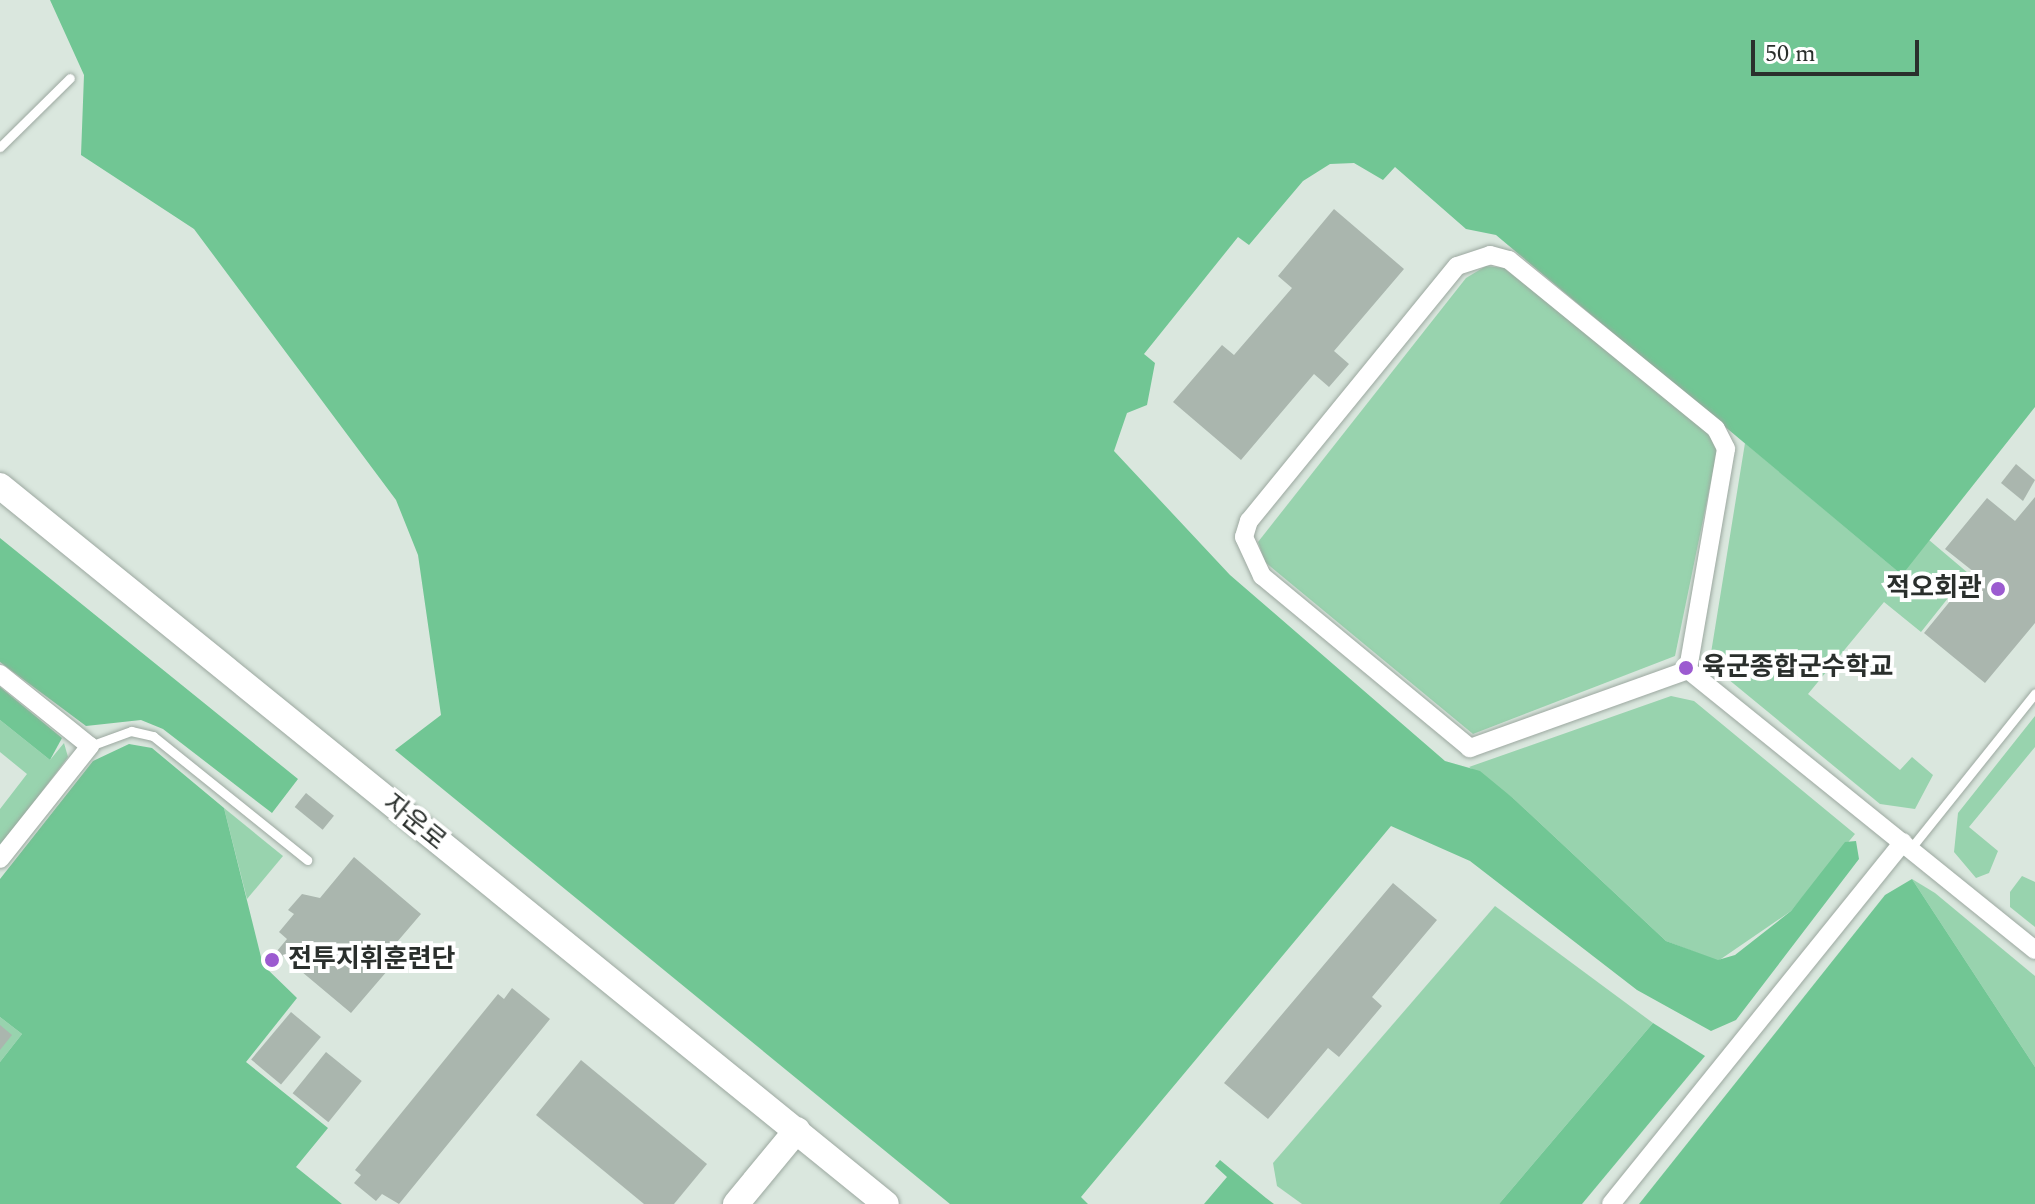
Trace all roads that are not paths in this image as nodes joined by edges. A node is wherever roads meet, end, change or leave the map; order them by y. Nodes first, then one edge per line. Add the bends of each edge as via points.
1 (70, 78) dead end
2 (0, 147) edge
3 (0, 486) edge
4 (1688, 670) junction
5 (0, 674) edge
6 (2035, 693) edge
7 (90, 746) junction
8 (1907, 845) junction
9 (0, 859) edge
10 (307, 860) dead end
11 (2035, 950) edge
12 (797, 1130) junction
13 (736, 1204) edge
14 (886, 1204) edge
15 (1611, 1204) edge

1 - 2 lane
3 - 12 street, 자운로
4 - 4 street via 1722,438 1509,260 1473,256 1443,282 1249,521 1249,560 1470,748
4 - 8 street
5 - 7 street
6 - 8 lane
7 - 9 street
7 - 10 lane via 131,731 153,736
8 - 11 street
8 - 15 street
12 - 13 street
12 - 14 street, 자운로

